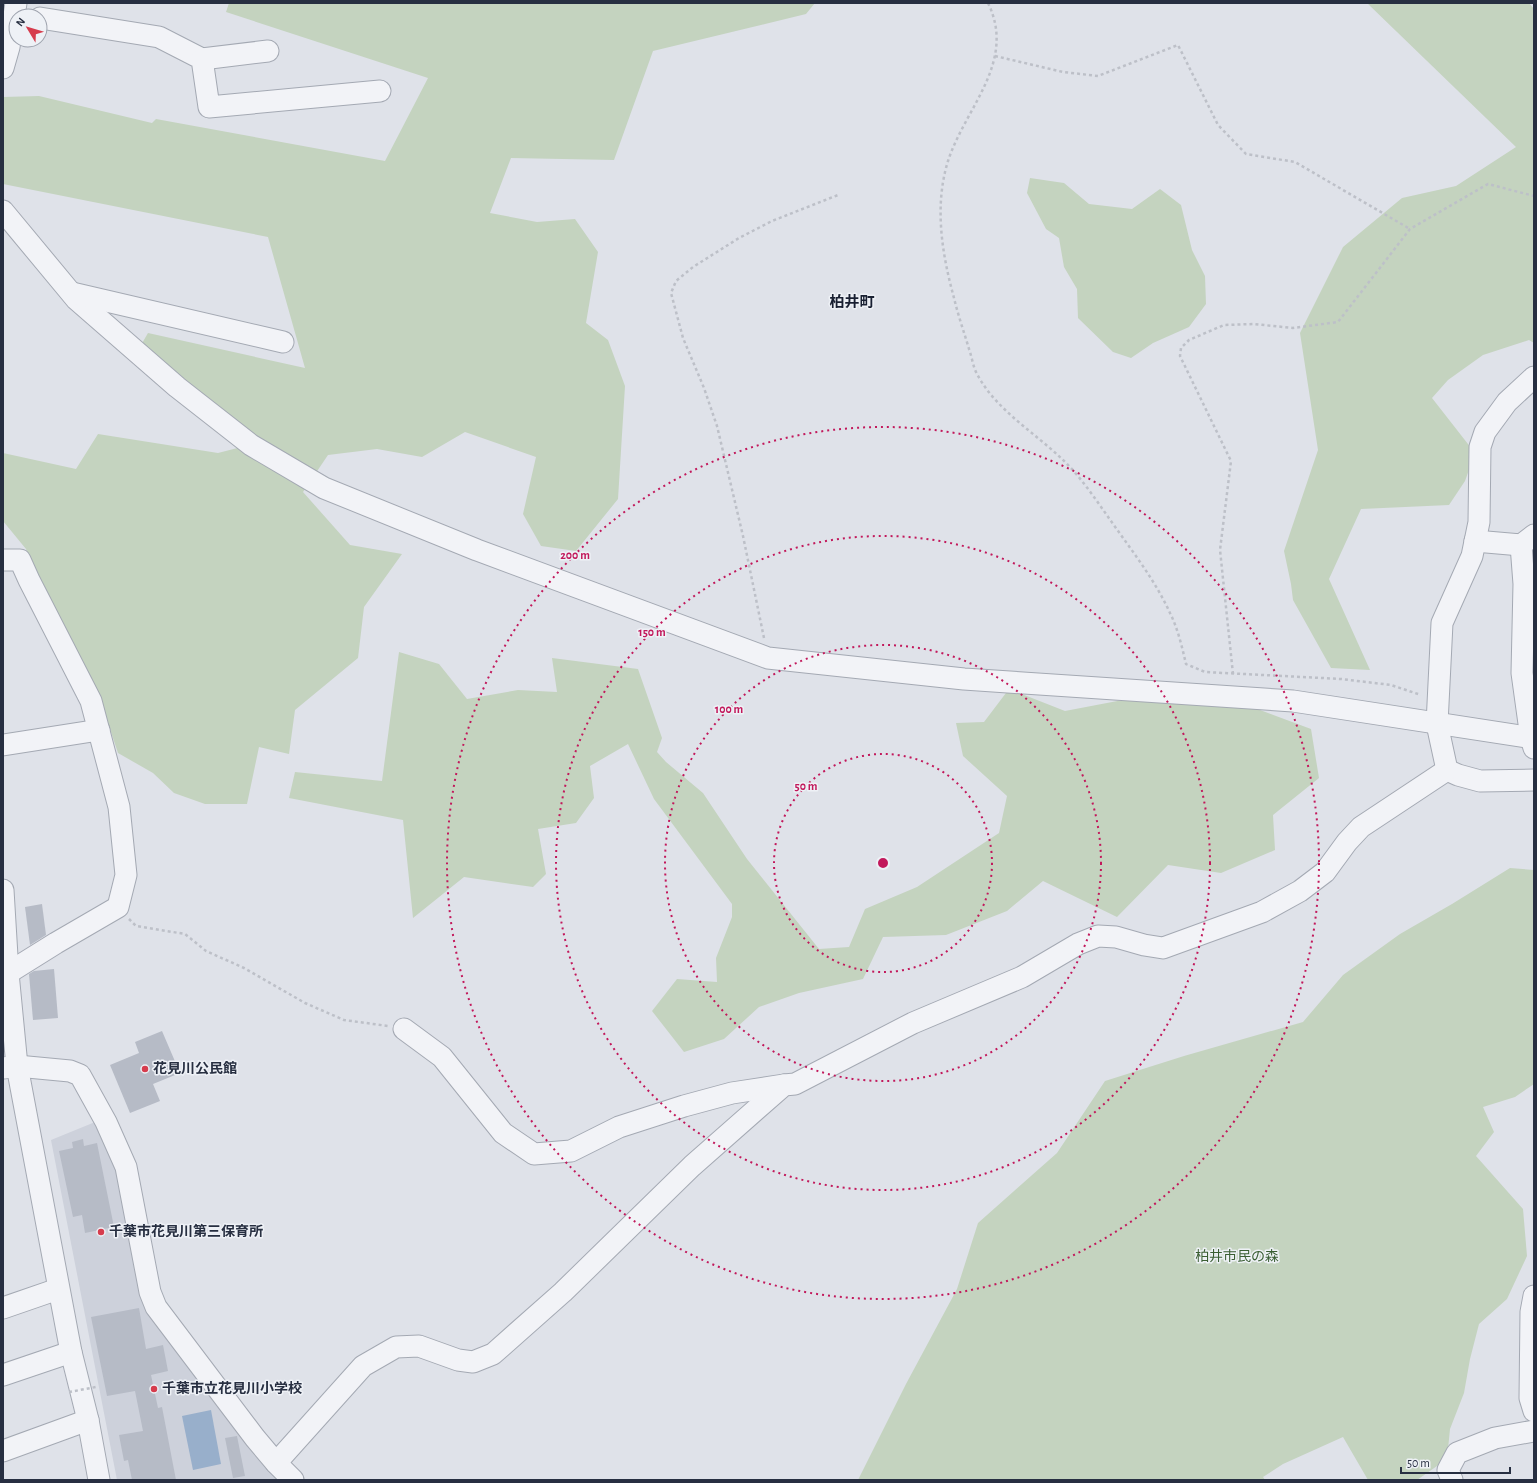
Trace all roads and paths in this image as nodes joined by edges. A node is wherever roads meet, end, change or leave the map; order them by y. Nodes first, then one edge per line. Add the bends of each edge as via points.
1 (988, 3) edge
2 (48, 19) edge
3 (8, 48) edge
4 (268, 51) dead end
5 (995, 56) junction
6 (202, 59) junction
7 (3, 68) edge
8 (380, 91) dead end
9 (838, 195) dead end
10 (1534, 196) edge
11 (3, 211) edge
12 (1410, 229) junction
13 (71, 293) junction
14 (283, 342) dead end
15 (1534, 377) edge
16 (1528, 540) edge
17 (1475, 541) junction
18 (3, 560) edge
19 (768, 658) junction
20 (1233, 674) junction
21 (1437, 701) junction
22 (1437, 724) junction
23 (99, 730) junction
24 (1533, 741) edge
25 (3, 745) edge
26 (1447, 770) junction
27 (1534, 780) edge
28 (3, 890) edge
29 (118, 907) junction
30 (8, 973) junction
31 (404, 1029) joint
32 (10, 1067) edge
33 (784, 1085) junction
34 (58, 1289) junction
35 (1534, 1296) edge
36 (3, 1308) edge
37 (71, 1352) junction
38 (3, 1375) edge
39 (96, 1387) dead end
40 (69, 1392) dead end
41 (1534, 1411) edge
42 (88, 1420) junction
43 (1534, 1431) edge
44 (3, 1451) edge
45 (276, 1463) junction
46 (99, 1480) edge
47 (294, 1480) edge
48 (1452, 1480) edge

1 - 5 path via 996,27
2 - 6 street via 159,37
3 - 7 street
4 - 6 street
5 - 12 path via 1063,72 1098,76 1178,45 1218,125 1246,154 1295,162
5 - 20 path via 993,66 958,135 948,161 940,214 943,246 954,297 976,373 990,393 1012,416 1063,460 1096,501 1157,588 1179,635 1186,664 1205,672
6 - 8 street via 209,107
9 - 19 path via 772,221 739,238 693,267 676,281 671,293 683,338 717,426
10 - 12 path via 1488,184
11 - 13 street
12 - 20 path via 1338,322 1293,328 1254,324 1224,325 1189,340 1181,348 1180,356 1230,461 1220,550
13 - 14 street
13 - 19 street via 177,387 251,445 324,488 477,550
15 - 17 street via 1507,402 1484,432 1480,447 1479,515
16 - 17 street
16 - 24 street via 1524,584 1522,673
17 - 21 street via 1472,556 1442,623
18 - 23 street via 20,560 91,700
19 - 22 street via 964,679 1293,701
20 - 21 path via 1370,682 1391,685
21 - 22 street
22 - 24 street
22 - 26 street
23 - 25 street
23 - 29 street via 119,807 126,874
26 - 27 street via 1480,781
26 - 33 street via 1361,827 1346,842 1325,872 1300,891 1262,912 1163,948 1116,936 1098,936 1078,944 1022,977 913,1023 795,1084
28 - 30 street
29 - 30 street
29 - 31 path via 136,926 184,934 206,951 244,968 305,1003 344,1020
30 - 32 street
31 - 33 street via 442,1057 503,1133 534,1154 571,1152 619,1127 684,1106 732,1093
32 - 34 street
32 - 45 street via 70,1071 80,1075 106,1122 126,1167 150,1292 156,1307
33 - 45 street via 692,1166 563,1292 493,1354 473,1362 458,1360 419,1346 396,1347 380,1355 363,1366
34 - 36 street
34 - 37 street
35 - 41 street via 1531,1312 1530,1398
37 - 38 street
37 - 42 street
39 - 40 path, bridge
42 - 44 street
42 - 46 street
43 - 48 street via 1495,1438 1457,1453 1448,1470
45 - 47 street

